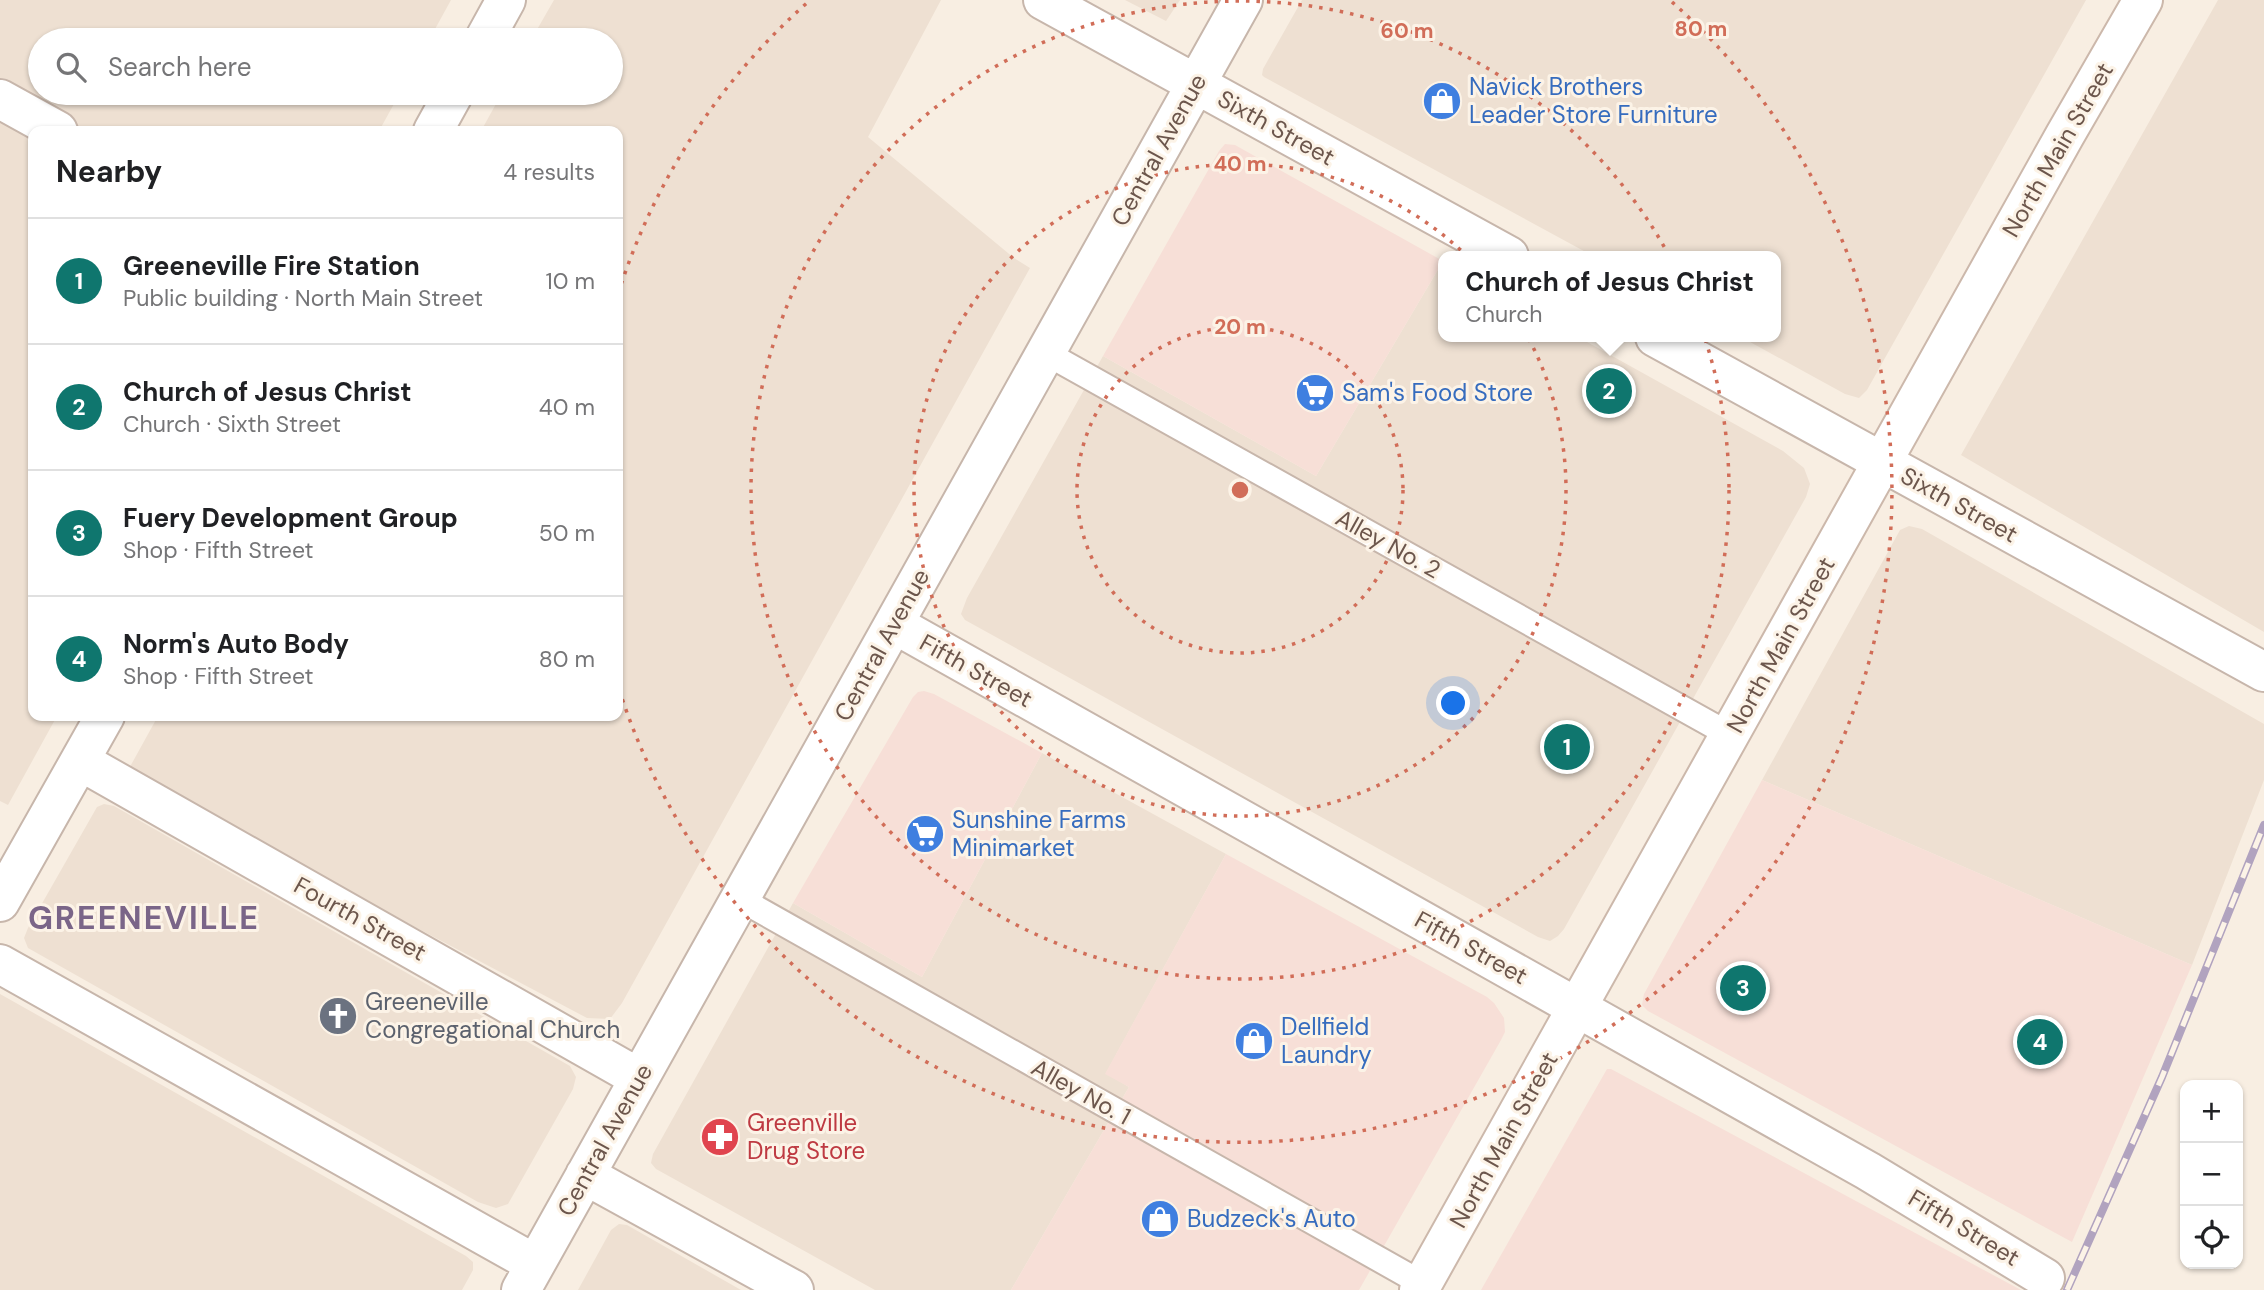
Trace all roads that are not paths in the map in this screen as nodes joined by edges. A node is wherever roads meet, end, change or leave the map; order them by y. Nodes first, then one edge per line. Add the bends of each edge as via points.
1 (506, 0) edge
2 (1043, 0) edge
3 (1242, 0) edge
4 (2143, 0) edge
5 (491, 28) edge
6 (1195, 84) junction
7 (0, 99) edge
8 (447, 105) edge
9 (49, 126) edge
10 (436, 126) edge
11 (1500, 251) edge
12 (1664, 342) edge
13 (1045, 353) junction
14 (1882, 462) junction
15 (894, 624) junction
16 (2264, 672) edge
17 (102, 721) edge
18 (1730, 735) junction
19 (80, 761) junction
20 (13, 848) edge
21 (740, 899) junction
22 (0, 902) edge
23 (0, 964) edge
24 (1578, 1008) junction
25 (639, 1078) junction
26 (584, 1175) junction
27 (528, 1277) edge
28 (2045, 1278) dead end
29 (1421, 1287) edge
30 (793, 1290) edge

1 - 5 street
2 - 6 street, Sixth Street
3 - 6 street, Central Avenue
4 - 14 street, North Main Street
6 - 11 street, Sixth Street
6 - 13 street, Central Avenue
7 - 9 street
8 - 10 street
12 - 14 street, Sixth Street
13 - 15 street, Central Avenue
13 - 18 lane, Alley No. 2
14 - 16 street, Sixth Street
14 - 18 street, North Main Street
15 - 21 street, Central Avenue
15 - 24 street, Fifth Street
17 - 19 street
18 - 24 street, North Main Street
19 - 20 street
19 - 25 street, Fourth Street
20 - 22 street
21 - 25 street, Central Avenue
21 - 29 lane, Alley No. 1
23 - 27 street
24 - 28 street, Fifth Street via 1868,1171
24 - 29 street, North Main Street
25 - 26 street, Central Avenue
26 - 27 street, Central Avenue
26 - 30 street

